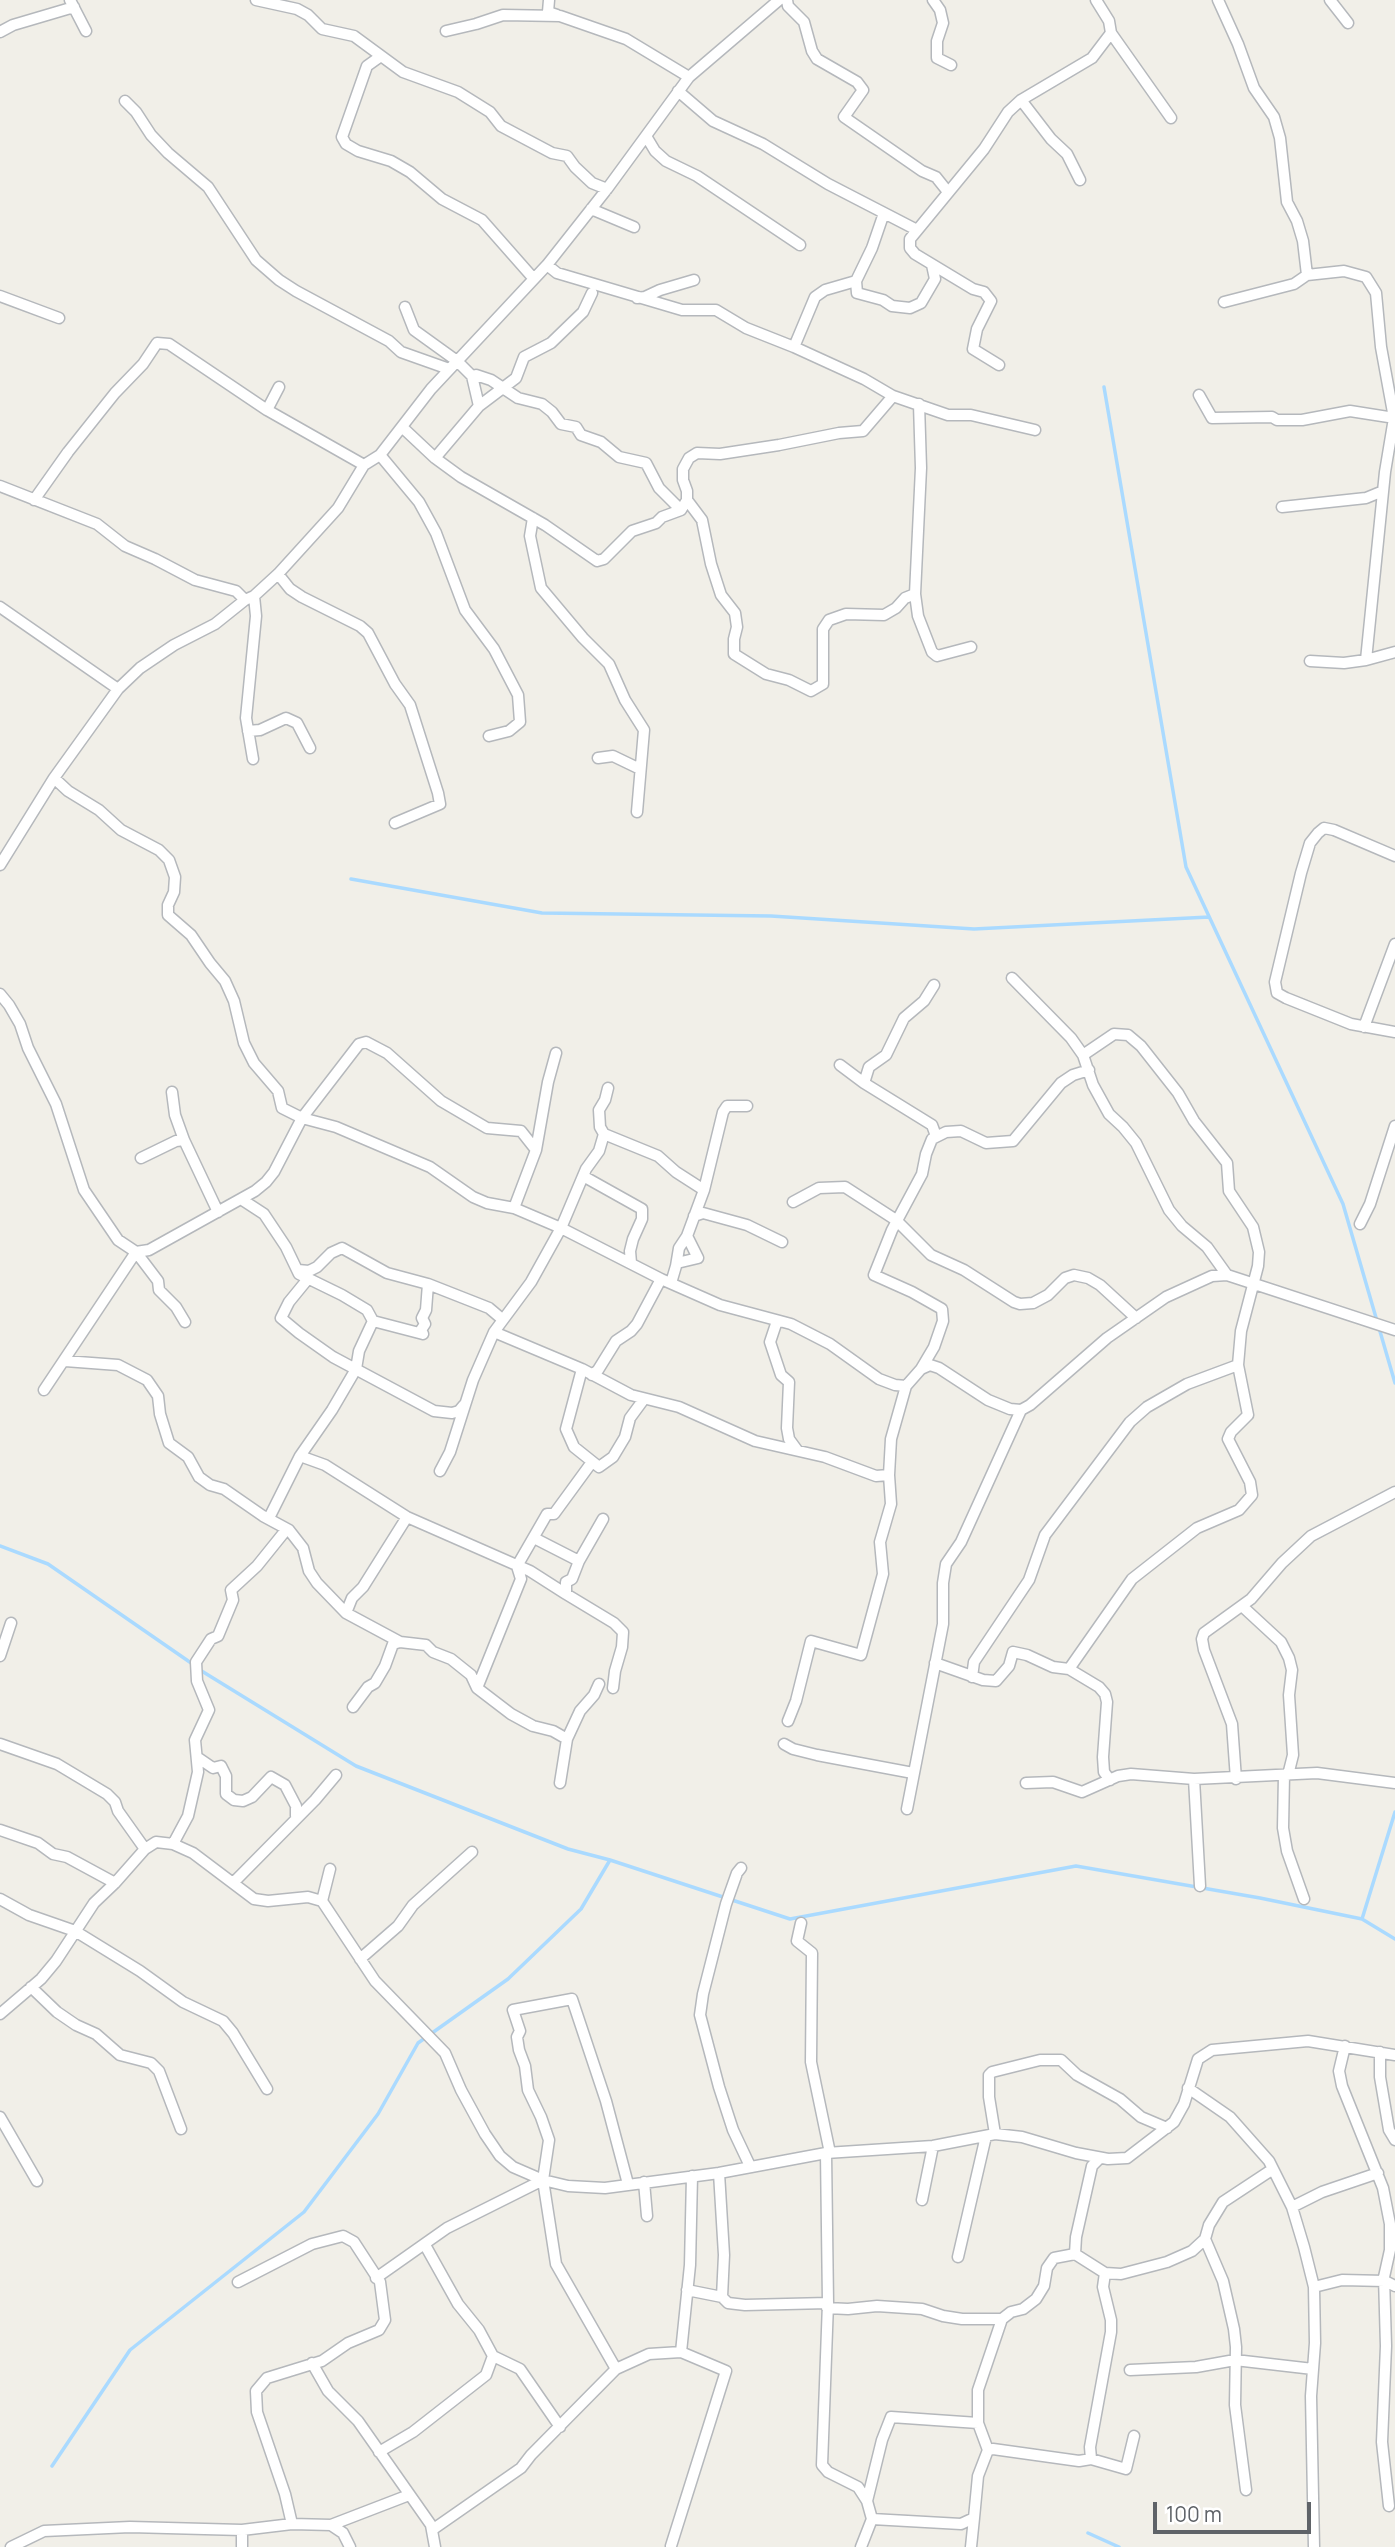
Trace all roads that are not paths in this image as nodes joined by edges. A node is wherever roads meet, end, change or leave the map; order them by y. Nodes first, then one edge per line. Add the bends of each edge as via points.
1 (256, 0) edge
2 (549, 0) edge
3 (779, 0) edge
4 (787, 0) edge
5 (933, 0) edge
6 (1096, 0) edge
7 (1218, 0) edge
8 (1330, 0) edge
9 (72, 3) edge
10 (560, 16) junction
11 (1348, 23) dead end
12 (446, 31) dead end
13 (0, 32) edge
14 (86, 32) dead end
15 (1111, 33) junction
16 (381, 57) junction
17 (951, 65) dead end
18 (690, 77) junction
19 (678, 91) junction
20 (1020, 100) junction
21 (125, 101) dead end
22 (1171, 118) dead end
23 (646, 136) junction
24 (1080, 180) dead end
25 (607, 189) junction
26 (948, 192) junction
27 (591, 209) junction
28 (884, 213) junction
29 (634, 227) dead end
30 (917, 230) junction
31 (800, 245) dead end
32 (547, 265) junction
33 (932, 265) junction
34 (1307, 275) junction
35 (534, 279) junction
36 (694, 280) dead end
37 (856, 281) junction
38 (592, 293) dead end
39 (0, 296) edge
40 (636, 298) junction
41 (1224, 302) dead end
42 (405, 307) dead end
43 (59, 318) dead end
44 (794, 347) junction
45 (453, 365) junction
46 (999, 365) dead end
47 (472, 376) junction
48 (279, 387) dead end
49 (503, 389) junction
50 (1199, 395) dead end
51 (893, 396) junction
52 (919, 404) junction
53 (479, 406) junction
54 (267, 410) junction
55 (1394, 418) edge
56 (402, 427) junction
57 (1035, 430) dead end
58 (380, 455) junction
59 (435, 458) junction
60 (364, 465) junction
61 (0, 486) edge
62 (1383, 491) junction
63 (34, 500) junction
64 (684, 505) junction
65 (1283, 507) dead end
66 (533, 518) junction
67 (278, 574) junction
68 (915, 593) junction
69 (249, 598) junction
70 (0, 607) edge
71 (971, 647) dead end
72 (1395, 652) edge
73 (1366, 660) junction
74 (1310, 661) dead end
75 (118, 690) junction
76 (248, 731) junction
77 (489, 736) dead end
78 (310, 748) dead end
79 (598, 758) dead end
80 (253, 759) dead end
81 (640, 769) junction
82 (54, 778) junction
83 (637, 812) dead end
84 (395, 823) dead end
85 (1395, 856) edge
86 (0, 865) edge
87 (1395, 944) edge
88 (1012, 978) dead end
89 (934, 985) dead end
90 (0, 994) edge
91 (1364, 1027) junction
92 (1395, 1032) edge
93 (556, 1054) dead end
94 (1083, 1055) junction
95 (840, 1065) dead end
96 (1089, 1070) junction
97 (864, 1083) junction
98 (608, 1088) dead end
99 (172, 1092) dead end
100 (747, 1106) dead end
101 (302, 1118) junction
102 (1395, 1126) edge
103 (604, 1134) junction
104 (936, 1136) junction
105 (184, 1140) junction
106 (536, 1150) junction
107 (141, 1158) dead end
108 (1395, 1168) edge
109 (1380, 1174) junction
110 (583, 1176) junction
111 (704, 1190) junction
112 (241, 1199) junction
113 (793, 1202) dead end
114 (514, 1208) junction
115 (218, 1212) junction
116 (694, 1216) junction
117 (896, 1220) junction
118 (1360, 1224) dead end
119 (561, 1228) junction
120 (687, 1236) junction
121 (782, 1242) dead end
122 (136, 1252) junction
123 (677, 1263) junction
124 (631, 1264) junction
125 (298, 1270) junction
126 (1227, 1275) junction
127 (307, 1280) junction
128 (666, 1281) junction
129 (1252, 1283) junction
130 (428, 1284) junction
131 (1136, 1318) junction
132 (502, 1319) junction
133 (373, 1321) junction
134 (777, 1321) junction
135 (185, 1322) dead end
136 (1395, 1330) edge
137 (494, 1332) junction
138 (65, 1361) junction
139 (1238, 1365) junction
140 (356, 1369) junction
141 (921, 1369) junction
142 (587, 1372) junction
143 (906, 1386) junction
144 (44, 1390) dead end
145 (644, 1399) junction
146 (466, 1403) junction
147 (1021, 1410) junction
148 (797, 1450) junction
149 (300, 1456) junction
150 (592, 1462) junction
151 (440, 1471) dead end
152 (888, 1475) junction
153 (1395, 1492) edge
154 (407, 1517) junction
155 (269, 1518) junction
156 (603, 1519) dead end
157 (286, 1530) junction
158 (534, 1538) junction
159 (579, 1561) junction
160 (517, 1566) junction
161 (566, 1594) junction
162 (1242, 1606) junction
163 (346, 1613) junction
164 (11, 1623) dead end
165 (400, 1642) junction
166 (0, 1656) edge
167 (935, 1663) junction
168 (1069, 1669) junction
169 (972, 1677) junction
170 (599, 1684) dead end
171 (477, 1688) junction
172 (613, 1688) dead end
173 (353, 1707) dead end
174 (788, 1721) dead end
175 (566, 1739) junction
176 (0, 1744) edge
177 (783, 1744) dead end
178 (197, 1757) junction
179 (913, 1773) junction
180 (336, 1775) dead end
181 (1286, 1775) junction
182 (1194, 1779) junction
183 (1236, 1779) junction
184 (1110, 1780) junction
185 (560, 1783) dead end
186 (1026, 1783) dead end
187 (1395, 1783) edge
188 (907, 1809) dead end
189 (296, 1816) junction
190 (0, 1830) edge
191 (173, 1844) junction
192 (145, 1849) junction
193 (472, 1852) dead end
194 (741, 1868) dead end
195 (330, 1869) dead end
196 (233, 1882) junction
197 (115, 1883) junction
198 (1200, 1886) dead end
199 (0, 1899) edge
200 (1304, 1899) dead end
201 (322, 1901) junction
202 (801, 1923) dead end
203 (75, 1931) junction
204 (359, 1959) junction
205 (31, 1987) junction
206 (0, 2014) edge
207 (1345, 2046) junction
208 (1380, 2052) junction
209 (1395, 2055) edge
210 (1188, 2088) junction
211 (267, 2089) dead end
212 (0, 2117) edge
213 (1167, 2128) junction
214 (181, 2129) dead end
215 (990, 2135) junction
216 (1395, 2140) edge
217 (933, 2146) junction
218 (828, 2153) junction
219 (1100, 2158) junction
220 (750, 2166) junction
221 (1273, 2169) junction
222 (719, 2173) junction
223 (1378, 2173) junction
224 (692, 2176) junction
225 (543, 2180) junction
226 (37, 2181) dead end
227 (644, 2182) junction
228 (628, 2184) junction
229 (922, 2200) dead end
230 (1292, 2207) junction
231 (647, 2216) dead end
232 (1205, 2239) junction
233 (425, 2245) junction
234 (1075, 2254) junction
235 (958, 2257) dead end
236 (1105, 2273) junction
237 (376, 2278) junction
238 (238, 2282) dead end
239 (1390, 2284) edge
240 (1314, 2287) junction
241 (687, 2290) junction
242 (722, 2297) junction
243 (828, 2306) junction
244 (1002, 2319) junction
245 (681, 2353) junction
246 (493, 2356) junction
247 (1235, 2360) junction
248 (312, 2364) junction
249 (616, 2369) junction
250 (1313, 2369) junction
251 (1130, 2370) dead end
252 (1390, 2399) edge
253 (978, 2423) junction
254 (560, 2427) junction
255 (1134, 2436) dead end
256 (988, 2450) junction
257 (379, 2452) junction
258 (1091, 2459) junction
259 (1247, 2490) dead end
260 (409, 2495) junction
261 (867, 2501) junction
262 (1389, 2506) dead end
263 (974, 2518) junction
264 (872, 2519) junction
265 (292, 2524) junction
266 (331, 2525) junction
267 (242, 2530) junction
268 (432, 2530) junction
269 (671, 2546) edge
270 (11, 2547) edge
271 (242, 2547) edge
272 (351, 2547) edge
273 (435, 2547) edge
274 (861, 2547) edge
275 (971, 2547) edge
276 (1314, 2547) edge

1 - 16 street via 297,9 322,29 354,36
2 - 10 street via 548,12
3 - 18 street
4 - 26 street via 804,22 817,59 863,90 844,117 936,177
5 - 17 street via 943,23 937,58
6 - 15 street
7 - 34 street via 1254,88 1274,117 1287,202 1303,241
8 - 11 street
9 - 13 street
9 - 14 street
10 - 12 street via 503,15
10 - 18 street via 626,39
15 - 20 street via 1092,58
15 - 22 street
16 - 25 street via 403,72 458,92 490,112 501,126 567,156 593,183
16 - 35 street via 367,66 342,136 346,144 391,161 442,199 482,219
18 - 19 street
19 - 23 street
19 - 28 street via 713,121
20 - 24 street via 1067,154
20 - 26 street
21 - 45 street via 168,153 208,187 256,260 279,279 401,352
23 - 25 street
23 - 31 street via 666,161 697,176
25 - 27 street
26 - 30 street
27 - 29 street
27 - 32 street
28 - 30 street
28 - 37 street
30 - 33 street via 910,247
32 - 35 street
32 - 40 street via 557,273
33 - 37 street via 935,279 920,303 910,308 857,293
33 - 46 street via 984,292 991,301 977,329 974,349
34 - 41 street via 1294,284
34 - 55 street via 1359,274 1376,293
35 - 45 street
36 - 40 street
37 - 44 street via 815,297
38 - 49 street via 583,312 559,336 524,357 516,378
39 - 43 street
40 - 44 street via 681,310 716,310
42 - 45 street via 414,330
44 - 51 street
45 - 47 street
45 - 56 street
47 - 49 street via 491,380
47 - 53 street
48 - 54 street
49 - 53 street
49 - 64 street via 525,402 542,404 561,424 576,428 620,457 646,463 659,488
50 - 55 street via 1212,418 1302,420 1350,411
51 - 52 street
51 - 64 street via 863,432 720,454 696,453 683,469
52 - 57 street via 948,415 971,415
52 - 68 street
53 - 59 street
54 - 60 street
54 - 63 street via 169,345 157,343
55 - 62 street
56 - 58 street
56 - 59 street
58 - 60 street
58 - 77 street via 419,502 465,610 494,649 518,695 520,722 509,731
59 - 66 street
60 - 67 street via 338,508
61 - 63 street
62 - 65 street via 1366,498
62 - 73 street
63 - 69 street via 97,524 125,547 195,580
64 - 66 street via 656,523 632,531 597,561
64 - 68 street via 702,520 721,595 735,613 734,654 766,674 811,691 823,684 823,629 829,620 846,614 884,615
66 - 81 street via 530,536 541,588 609,664 641,722
67 - 69 street
67 - 84 street via 302,597 368,633 410,705 440,804
68 - 71 street via 918,616 937,656
69 - 75 street via 215,624 140,668
69 - 76 street via 256,616
70 - 75 street
72 - 73 street
73 - 74 street
75 - 82 street
76 - 78 street via 286,718 297,723
76 - 80 street
79 - 81 street via 613,756
81 - 83 street
82 - 86 street
82 - 101 street via 169,860 175,877 168,915 191,935 225,981 254,1063 278,1091 282,1108
85 - 91 street via 1334,830 1324,828 1318,833 1301,873 1275,982 1277,993 1286,998
87 - 91 street
88 - 94 street
89 - 97 street via 904,1018 886,1055 869,1067
90 - 122 street via 20,1024 56,1104 84,1190 118,1240
91 - 92 street
93 - 106 street
94 - 96 street
94 - 129 street via 1114,1034 1128,1035 1178,1093 1227,1163 1229,1191 1254,1227 1259,1252
95 - 97 street
96 - 104 street via 1061,1083 1013,1142 986,1143 961,1131
96 - 126 street via 1109,1114 1136,1143 1169,1210 1207,1247
97 - 104 street via 932,1125
98 - 103 street via 599,1110
99 - 105 street
100 - 111 street via 727,1106 723,1112
101 - 106 street via 359,1044 366,1042 387,1053 441,1101 487,1128 521,1131
101 - 112 street via 274,1172
101 - 114 street via 336,1127 430,1167 487,1203
102 - 109 street
103 - 110 street
103 - 111 street via 658,1156
104 - 117 street via 922,1174
105 - 107 street
105 - 115 street
106 - 114 street
108 - 109 street
109 - 118 street
110 - 119 street
110 - 124 street via 642,1209 630,1251
111 - 116 street
112 - 115 street
112 - 125 street via 264,1214
113 - 117 street via 819,1188 845,1187
114 - 119 street
115 - 122 street via 149,1250
116 - 120 street
116 - 121 street via 703,1213 747,1224
117 - 131 street via 931,1255 1020,1304 1048,1295 1074,1275 1100,1285
117 - 141 street via 874,1275 942,1309 934,1347
119 - 124 street
119 - 132 street via 531,1282
120 - 123 street
120 - 123 street via 698,1258
122 - 135 street
122 - 138 street
123 - 128 street
124 - 128 street
125 - 127 street
125 - 130 street via 317,1267 342,1248 387,1273
126 - 129 street
126 - 131 street via 1212,1276 1166,1297
127 - 133 street via 351,1300 367,1310
127 - 140 street via 281,1318
128 - 134 street via 720,1305
128 - 142 street via 598,1370
129 - 136 street
129 - 139 street
130 - 132 street via 489,1308
130 - 133 street via 423,1334
131 - 147 street
132 - 137 street
133 - 140 street
134 - 143 street via 830,1344 879,1379
134 - 148 street via 770,1342 781,1375 789,1382 787,1428
137 - 142 street
137 - 146 street
138 - 144 street
138 - 155 street via 118,1366 147,1380 158,1396 169,1443 188,1457 199,1477
139 - 168 street via 1248,1416 1228,1439 1252,1494 1239,1510 1197,1528 1132,1580
139 - 169 street via 1188,1384 1146,1407 1130,1422 1045,1535 1029,1580 974,1662
140 - 146 street via 433,1411 452,1413
140 - 149 street
141 - 143 street
141 - 147 street via 929,1365 939,1368 988,1400
142 - 145 street
142 - 150 street via 566,1429 573,1447
143 - 152 street via 891,1439
145 - 148 street via 679,1407 755,1441
145 - 150 street via 613,1457 599,1467
146 - 151 street
147 - 167 street via 961,1542 946,1564 943,1624
148 - 152 street via 876,1476
149 - 154 street via 325,1465
149 - 155 street
150 - 158 street via 554,1514 547,1514
152 - 174 street via 891,1504 880,1542 884,1574 861,1656 811,1641
153 - 162 street via 1311,1536
154 - 160 street
154 - 163 street
155 - 157 street
156 - 159 street
157 - 163 street via 303,1548 317,1583
157 - 178 street via 231,1590 233,1600 218,1636 196,1662 197,1681 209,1710 195,1740
158 - 159 street
158 - 160 street
159 - 161 street via 572,1579 566,1582
160 - 161 street
160 - 171 street via 522,1579
161 - 172 street via 623,1632
162 - 181 street via 1281,1642 1289,1658 1293,1755
162 - 183 street via 1202,1639 1232,1724
163 - 165 street
164 - 166 street
165 - 171 street via 426,1645 452,1659 471,1675
165 - 173 street via 393,1644 375,1683
167 - 169 street
167 - 179 street
168 - 169 street via 1013,1652 1009,1666 996,1681
168 - 184 street via 1105,1694 1104,1772
170 - 175 street
171 - 175 street via 511,1714
175 - 185 street
176 - 192 street via 57,1764 107,1794
177 - 179 street
178 - 189 street via 213,1768 221,1766 226,1794 234,1800 253,1797 271,1777 285,1785 296,1805
178 - 191 street via 188,1816
179 - 188 street
180 - 189 street
181 - 183 street
181 - 187 street via 1317,1773
181 - 200 street via 1283,1828
182 - 183 street
182 - 184 street via 1131,1774
182 - 198 street
184 - 186 street via 1082,1792 1053,1782
189 - 196 street
190 - 197 street via 38,1843
191 - 192 street via 156,1842
191 - 196 street
192 - 197 street
193 - 204 street
194 - 220 street via 726,1905 700,2015 733,2130
195 - 201 street
196 - 201 street via 254,1899 268,1902 308,1897
197 - 203 street via 93,1903
199 - 203 street
201 - 204 street
202 - 218 street via 797,1941 812,1953 811,2062
203 - 205 street via 56,1961
203 - 211 street via 183,2001 223,2021
204 - 225 street via 445,2053 500,2155 513,2167
205 - 206 street
205 - 214 street via 57,2012 120,2054 151,2063 159,2071
207 - 208 street
207 - 210 street via 1308,2041 1212,2050 1198,2059
207 - 223 street via 1339,2071 1342,2086
208 - 209 street
208 - 216 street via 1389,2130
210 - 213 street via 1184,2104
210 - 221 street via 1230,2117
212 - 226 street
213 - 215 street via 1141,2117 1061,2060 1040,2060 989,2075
213 - 219 street via 1127,2158
215 - 217 street
215 - 219 street via 1022,2137
215 - 235 street
217 - 218 street
217 - 229 street
218 - 220 street
218 - 243 street
219 - 234 street via 1092,2166
220 - 222 street
221 - 230 street
221 - 232 street via 1223,2202
222 - 224 street
222 - 242 street
223 - 230 street
223 - 239 street via 1390,2224
224 - 227 street
224 - 241 street
225 - 228 street via 605,2188
225 - 228 street via 549,2140 528,2090 513,2010 572,1999
225 - 233 street via 447,2228
225 - 249 street via 556,2264
227 - 228 street
227 - 231 street
230 - 240 street
232 - 236 street via 1192,2251 1167,2262 1122,2274
232 - 247 street via 1223,2281 1234,2329
233 - 237 street
233 - 246 street
234 - 236 street
234 - 244 street via 1054,2258 1036,2300
236 - 258 street via 1111,2332
237 - 238 street via 354,2242 343,2236 312,2244
237 - 248 street via 385,2310 379,2330
239 - 240 street via 1342,2280
239 - 252 street
240 - 250 street
241 - 242 street
241 - 245 street
242 - 243 street via 745,2305
243 - 244 street via 922,2309 962,2319
243 - 261 street via 822,2465 858,2487
244 - 253 street via 978,2390
245 - 249 street via 649,2354
245 - 269 street via 726,2371
246 - 254 street via 520,2369
246 - 257 street via 486,2375 413,2432
247 - 250 street
247 - 251 street
247 - 259 street via 1235,2405
248 - 257 street
248 - 265 street via 267,2378 256,2391 257,2412
249 - 254 street
250 - 276 street
252 - 262 street via 1382,2442
253 - 256 street
253 - 261 street via 891,2417
254 - 268 street via 521,2469
255 - 258 street via 1126,2469
256 - 258 street
256 - 263 street via 978,2476
257 - 260 street
260 - 266 street
260 - 268 street
261 - 264 street
263 - 264 street via 961,2525
263 - 275 street
264 - 274 street
265 - 266 street
265 - 267 street
266 - 272 street via 343,2532
267 - 270 street via 130,2527 44,2531
267 - 271 street
268 - 273 street

